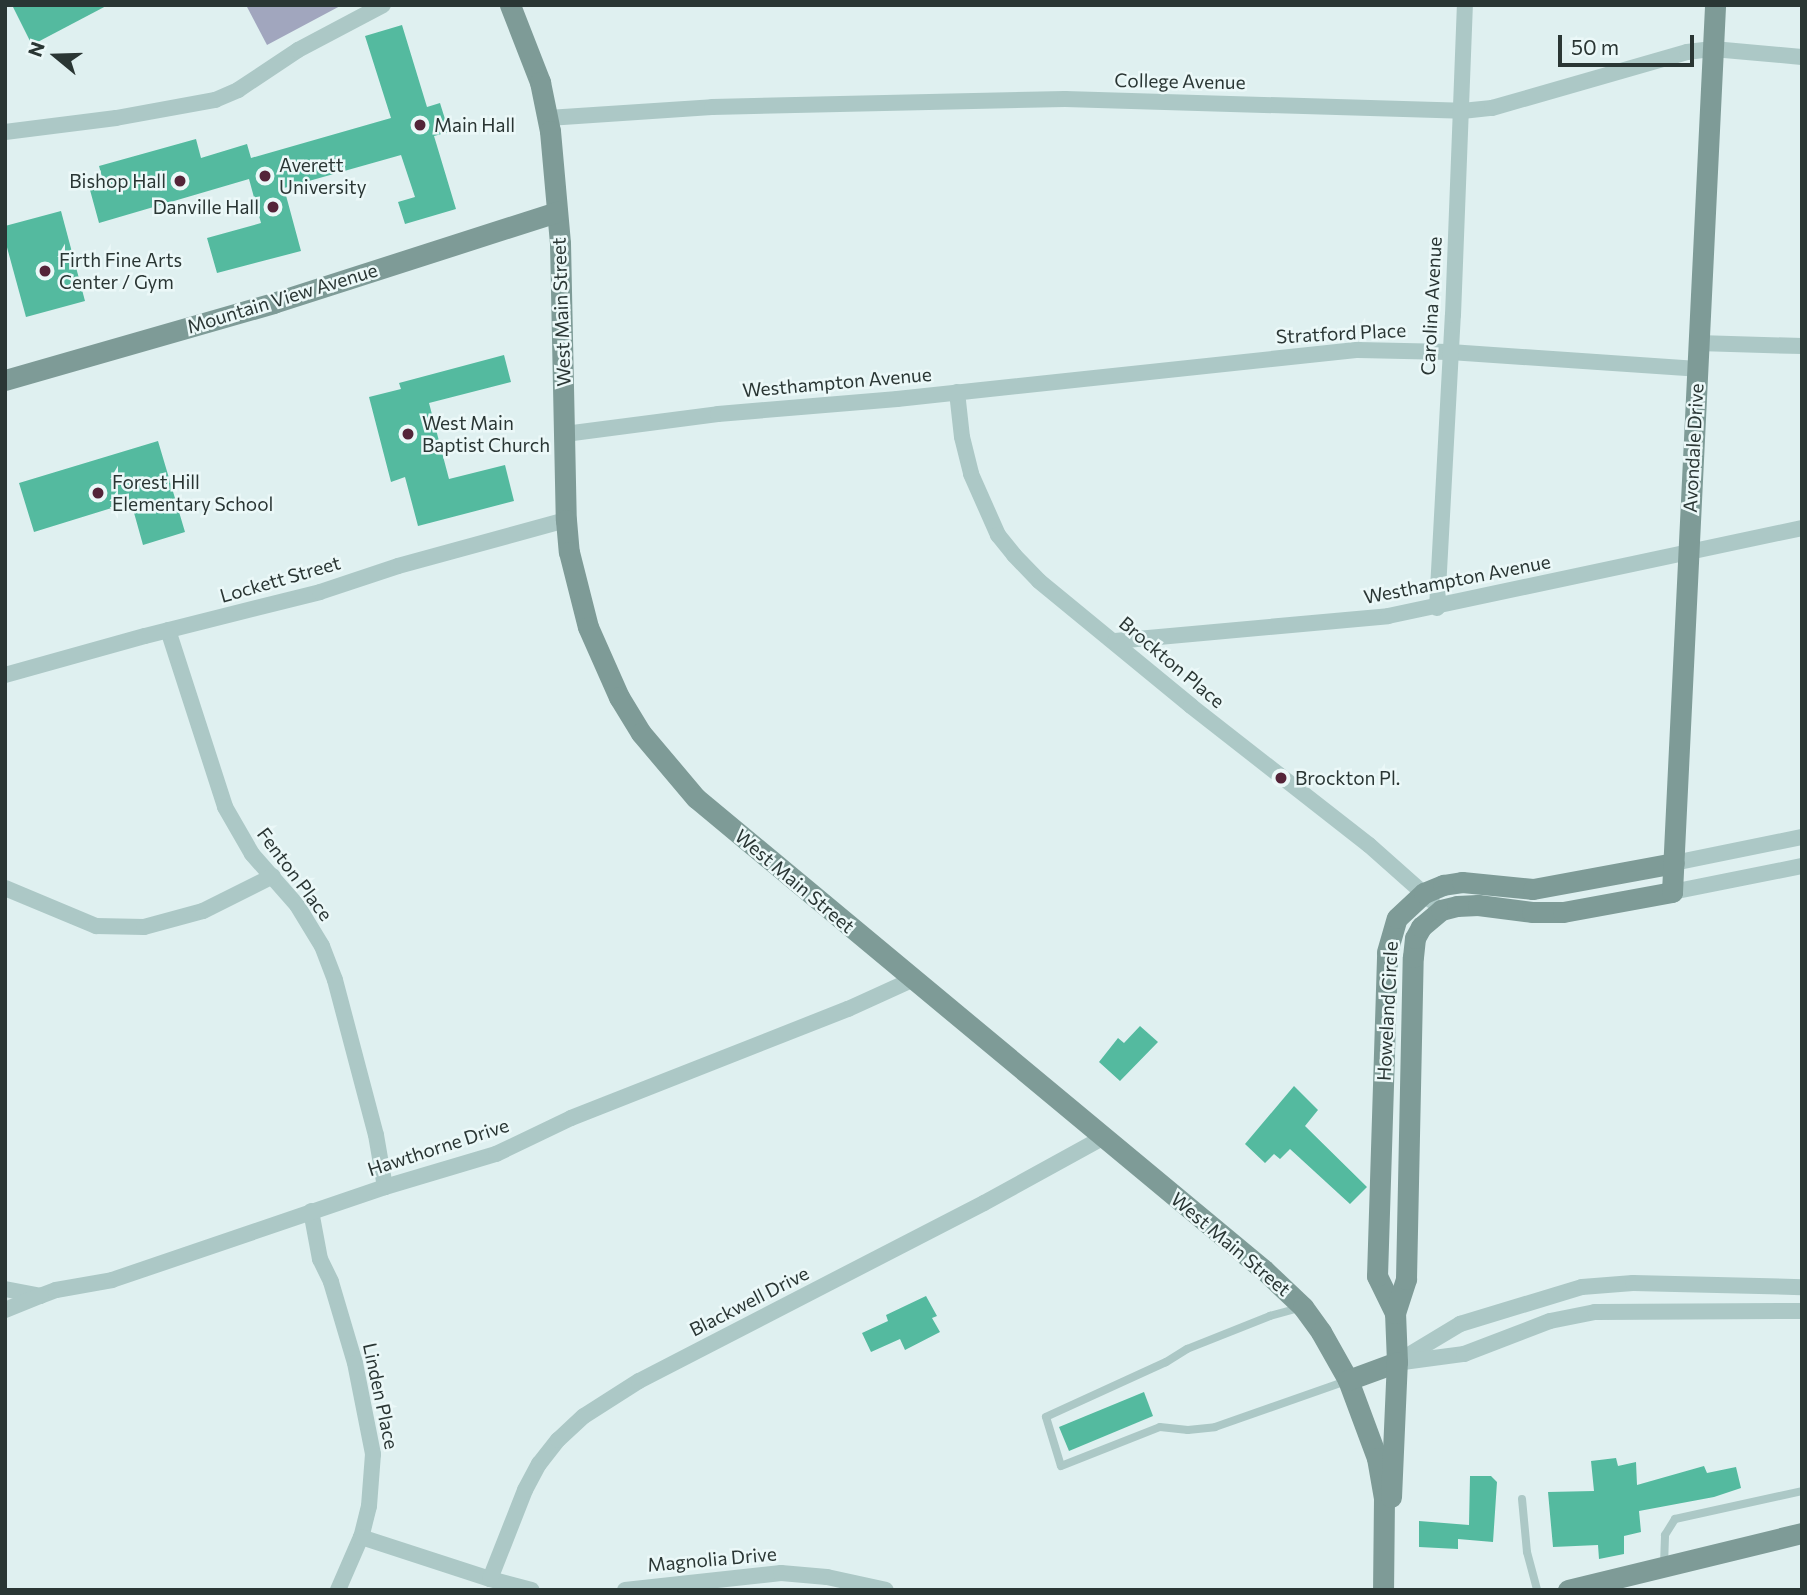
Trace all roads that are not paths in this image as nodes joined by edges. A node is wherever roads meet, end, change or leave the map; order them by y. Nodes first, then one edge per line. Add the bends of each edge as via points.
1 (383, 5) edge
2 (510, 5) edge
3 (1465, 5) edge
4 (1715, 5) edge
5 (1713, 49) junction
6 (1802, 57) edge
7 (1462, 111) junction
8 (548, 118) junction
9 (5, 132) edge
10 (557, 212) junction
11 (1698, 343) junction
12 (1802, 346) edge
13 (1450, 352) junction
14 (1697, 369) junction
15 (1115, 376) joint
16 (5, 380) edge
17 (957, 392) junction
18 (565, 434) junction
19 (566, 520) junction
20 (1802, 528) edge
21 (1689, 553) junction
22 (1437, 608) junction
23 (168, 631) junction
24 (1115, 641) junction
25 (5, 676) edge
26 (1802, 837) edge
27 (1674, 863) junction
28 (1802, 866) edge
29 (274, 876) junction
30 (5, 888) edge
31 (1672, 892) junction
32 (1424, 893) junction
33 (1441, 910) junction
34 (912, 979) junction
35 (1381, 1117) junction
36 (1409, 1117) junction
37 (1104, 1137) junction
38 (385, 1187) junction
39 (311, 1211) junction
40 (1679, 1284) junction
41 (1796, 1287) edge
42 (5, 1289) edge
43 (1567, 1290) junction
44 (40, 1296) junction
45 (1303, 1307) junction
46 (5, 1310) edge
47 (1679, 1311) junction
48 (1795, 1311) edge
49 (1395, 1313) junction
50 (1571, 1317) junction
51 (1397, 1363) junction
52 (1348, 1380) junction
53 (1802, 1491) edge
54 (1522, 1499) dead end
55 (1802, 1533) edge
56 (360, 1537) junction
57 (1386, 1552) junction
58 (1664, 1566) junction
59 (490, 1579) junction
60 (1628, 1582) edge
61 (338, 1590) edge
62 (532, 1590) edge
63 (625, 1590) edge
64 (886, 1590) edge
65 (1383, 1590) edge
66 (1537, 1590) edge
67 (1568, 1590) edge

1 - 9 street via 215,100
2 - 8 street, West Main Street via 527,41
3 - 7 street, Carolina Avenue
4 - 5 street, Avondale Drive
5 - 6 street, College Avenue
5 - 7 street, College Avenue via 1687,51 1492,108
5 - 11 street, Avondale Drive
7 - 8 street, College Avenue via 1065,99 712,107
7 - 13 street, Carolina Avenue
8 - 10 street, West Main Street
10 - 16 street, Mountain View Avenue via 280,301
10 - 18 street, West Main Street
11 - 12 street
11 - 14 street, Avondale Drive
13 - 14 street, Stratford Place
13 - 15 street, Stratford Place via 1358,350
13 - 22 street, Carolina Avenue
14 - 21 street, Avondale Drive
15 - 17 street, Westhampton Avenue
17 - 18 street, Westhampton Avenue via 718,414
17 - 24 street, Brockton Place via 971,474 999,535 1039,581
18 - 19 street, West Main Street
19 - 23 street, Lockett Street
19 - 34 street, West Main Street via 571,563 588,627 641,733 696,797
20 - 21 street, Westhampton Avenue
21 - 22 street, Westhampton Avenue
21 - 27 street, Avondale Drive
22 - 24 street, Westhampton Avenue via 1374,618
23 - 25 street, Lockett Street
23 - 29 street, Fenton Place via 225,807 244,843
24 - 32 street, Brockton Place
26 - 27 street, Howeland Circle
27 - 31 street, Avondale Drive
27 - 32 street, Howeland Circle via 1533,889 1462,882
28 - 31 street
29 - 30 street via 203,911 145,927 96,926
29 - 38 street, Fenton Place via 322,946 335,980
31 - 33 street via 1563,912 1478,905
32 - 33 street, Brockton Place
32 - 35 street, Howeland Circle via 1397,918 1390,934
33 - 36 street, Howeland Circle via 1429,918 1416,938
34 - 37 street, West Main Street
34 - 38 street, Hawthorne Drive via 848,1009 570,1118 496,1154
35 - 36 street
35 - 49 street, Howeland Circle via 1377,1276
36 - 49 street, Howeland Circle via 1406,1279
37 - 45 street, West Main Street
37 - 59 street, Blackwell Drive via 639,1381 584,1416 539,1464
38 - 39 street, Hawthorne Drive
39 - 44 street, Hawthorne Drive via 112,1280
39 - 56 street, Linden Place via 320,1259 355,1363 373,1454 369,1506
40 - 41 street
40 - 43 street via 1603,1284
40 - 47 street
41 - 48 street
42 - 44 street, Hawthorne Drive
43 - 50 street
43 - 51 street via 1460,1324
44 - 46 street
45 - 52 street, West Main Street
45 - 52 lane via 1187,1349 1046,1417 1061,1466 1160,1427 1215,1427
47 - 48 street
47 - 50 street via 1595,1312
49 - 51 street, Howeland Circle
50 - 51 street via 1464,1354
51 - 52 street
51 - 57 street, Howeland Circle via 1395,1459
52 - 57 street, West Main Street via 1377,1458
53 - 58 lane via 1675,1518 1665,1535
54 - 66 lane via 1527,1552
55 - 58 street
56 - 59 street
56 - 61 street, Linden Place
57 - 65 street, West Main Street
58 - 60 street
59 - 62 street
60 - 67 street
63 - 64 street, Magnolia Drive via 781,1573

